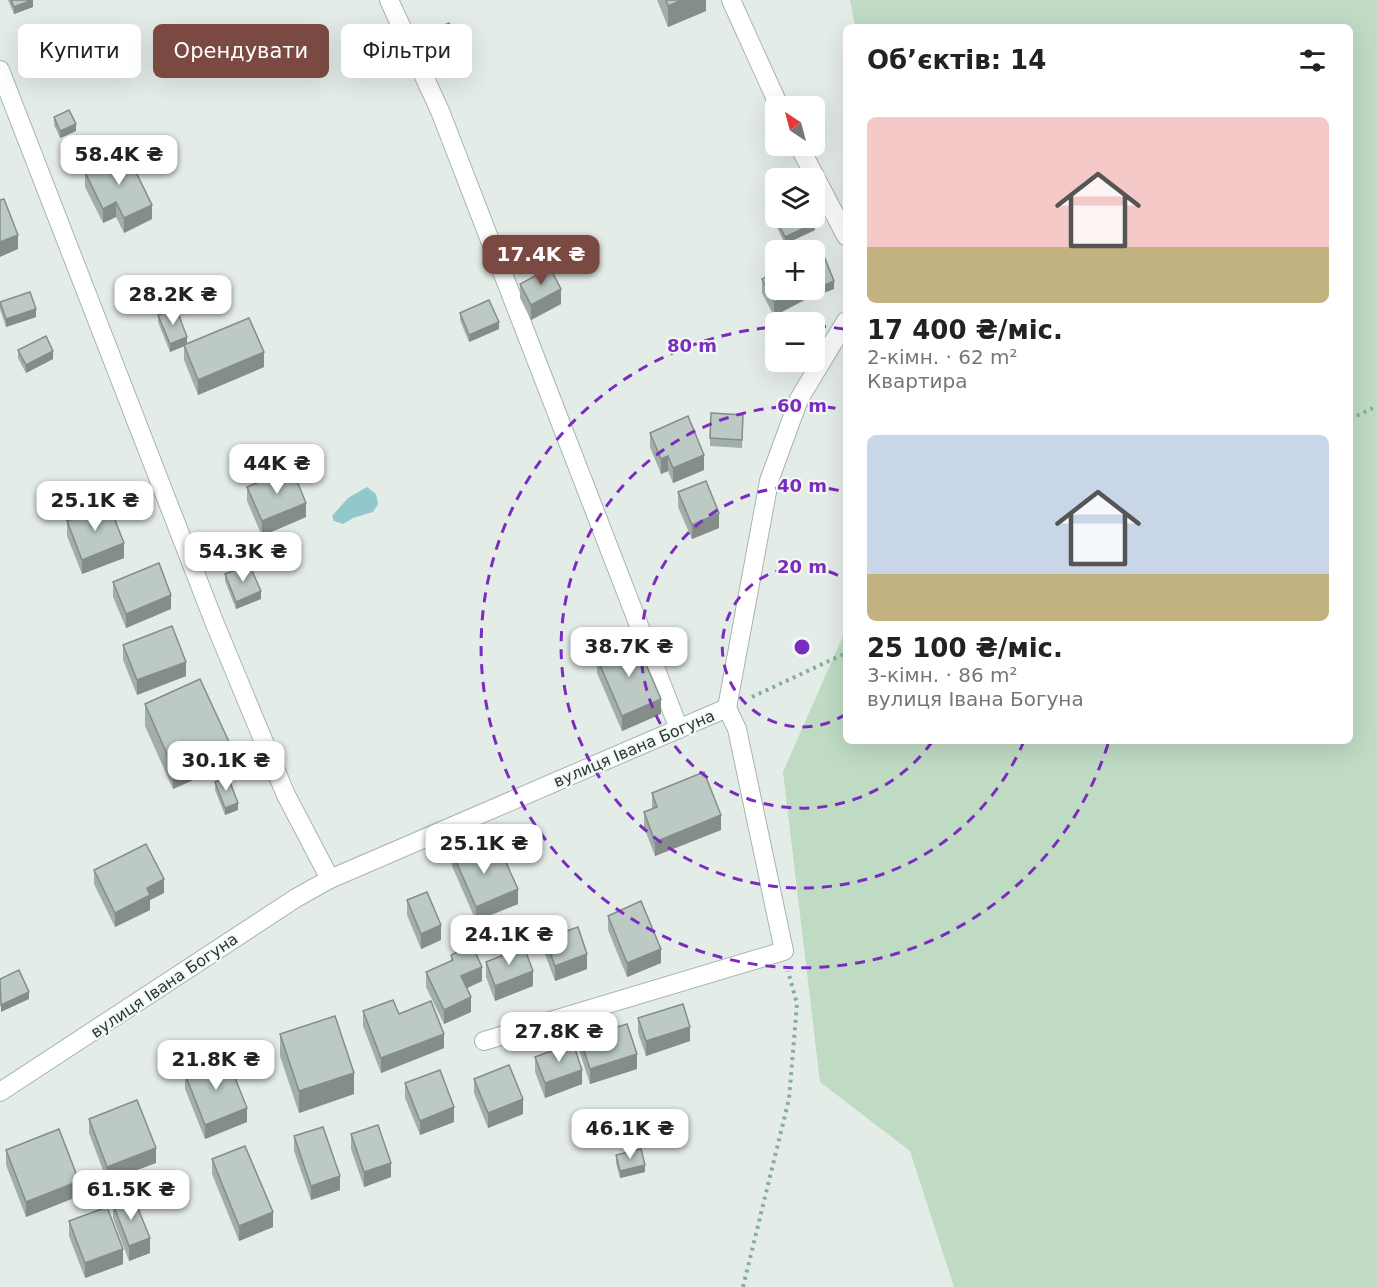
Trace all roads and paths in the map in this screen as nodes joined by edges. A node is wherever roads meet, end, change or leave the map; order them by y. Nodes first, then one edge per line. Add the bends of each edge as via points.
1 (389, 0) edge
2 (730, 0) edge
3 (0, 70) edge
4 (774, 96) edge
5 (804, 156) edge
6 (843, 230) edge
7 (843, 326) edge
8 (1377, 406) edge
9 (1353, 418) edge
10 (843, 654) edge
11 (727, 708) junction
12 (679, 729) junction
13 (330, 879) junction
14 (784, 951) junction
15 (484, 1041) dead end
16 (0, 1092) edge
17 (743, 1287) edge

1 - 12 street via 440,111
2 - 4 street
3 - 13 street via 215,624 286,795
5 - 6 street
7 - 11 street, вулиця Івана Богуна via 799,399 769,481
8 - 9 path
10 - 11 path
11 - 12 street, вулиця Івана Богуна
11 - 14 street via 737,729
12 - 13 street, вулиця Івана Богуна
13 - 16 street, вулиця Івана Богуна
14 - 15 street
14 - 17 path via 797,1004 789,1099

